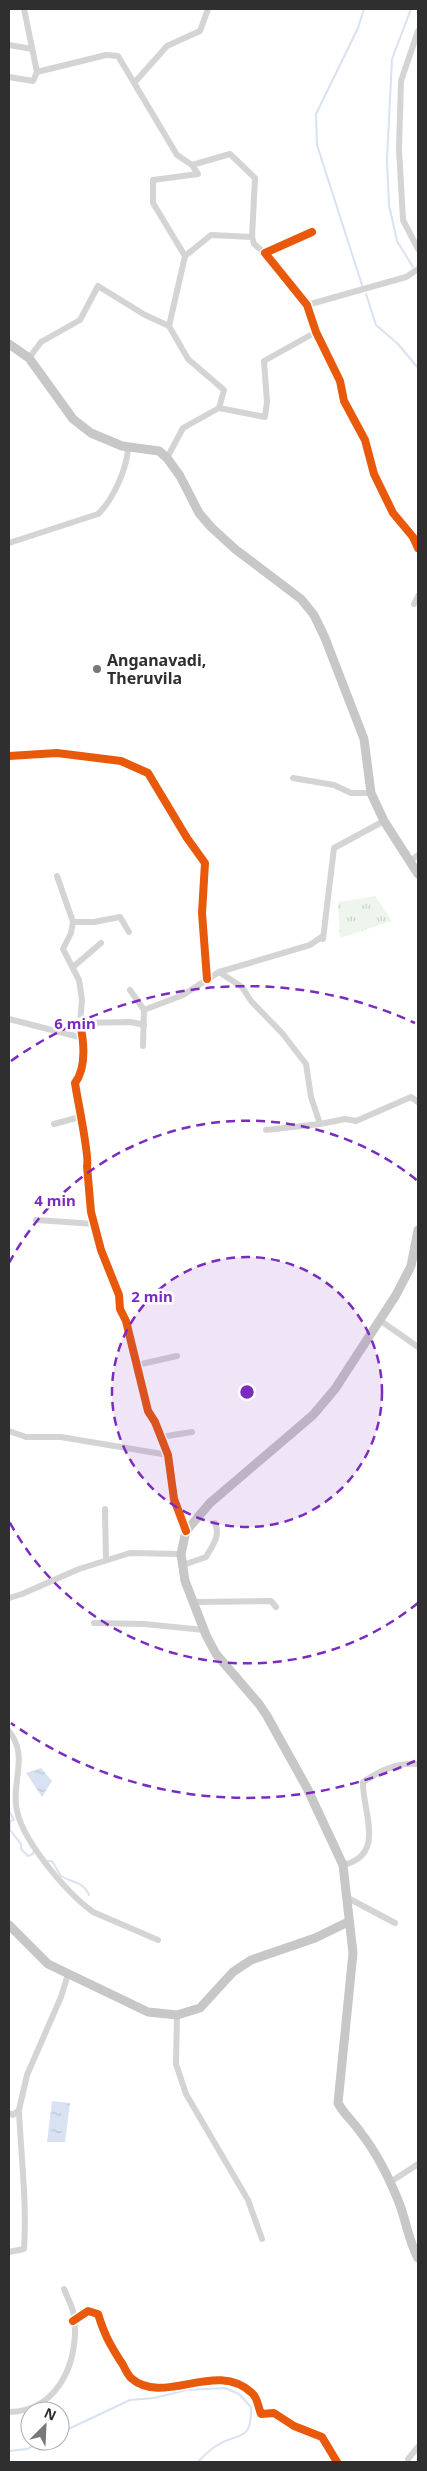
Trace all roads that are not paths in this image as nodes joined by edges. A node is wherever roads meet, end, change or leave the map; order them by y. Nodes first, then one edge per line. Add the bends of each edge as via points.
1 (24, 9) edge
2 (208, 9) edge
3 (418, 30) edge
4 (9, 45) edge
5 (32, 49) junction
6 (37, 72) junction
7 (9, 77) edge
8 (135, 82) junction
9 (192, 165) junction
10 (312, 232) dead end
11 (252, 237) junction
12 (418, 249) edge
13 (265, 253) junction
14 (185, 256) junction
15 (418, 269) edge
16 (308, 305) junction
17 (169, 326) junction
18 (316, 332) junction
19 (9, 344) edge
20 (29, 358) junction
21 (219, 408) junction
22 (128, 446) junction
23 (167, 458) junction
24 (9, 543) edge
25 (418, 548) edge
26 (418, 596) edge
27 (414, 604) dead end
28 (9, 756) edge
29 (293, 778) dead end
30 (371, 793) junction
31 (384, 822) junction
32 (418, 855) edge
33 (409, 862) junction
34 (418, 874) edge
35 (57, 876) dead end
36 (73, 922) junction
37 (129, 932) dead end
38 (101, 943) dead end
39 (73, 966) junction
40 (219, 972) junction
41 (207, 979) junction
42 (130, 990) dead end
43 (144, 1010) junction
44 (9, 1019) edge
45 (80, 1023) junction
46 (144, 1025) junction
47 (83, 1038) junction
48 (143, 1046) dead end
49 (418, 1102) edge
50 (80, 1117) junction
51 (54, 1124) dead end
52 (320, 1124) junction
53 (266, 1130) dead end
54 (36, 1220) dead end
55 (95, 1224) junction
56 (418, 1230) edge
57 (381, 1320) junction
58 (418, 1347) edge
59 (177, 1356) dead end
60 (137, 1366) junction
61 (9, 1431) edge
62 (192, 1432) dead end
63 (161, 1437) junction
64 (168, 1455) junction
65 (105, 1509) dead end
66 (214, 1523) dead end
67 (186, 1531) junction
68 (181, 1554) junction
69 (106, 1560) junction
70 (183, 1565) junction
71 (9, 1598) edge
72 (193, 1602) junction
73 (276, 1607) dead end
74 (94, 1623) dead end
75 (204, 1630) junction
76 (9, 1731) edge
77 (418, 1764) edge
78 (344, 1865) junction
79 (348, 1898) junction
80 (348, 1922) junction
81 (395, 1923) dead end
82 (9, 1925) edge
83 (158, 1940) dead end
84 (68, 1974) junction
85 (177, 2015) junction
86 (19, 2110) junction
87 (9, 2113) edge
88 (418, 2164) edge
89 (389, 2183) junction
90 (262, 2239) dead end
91 (9, 2252) edge
92 (418, 2258) edge
93 (64, 2290) dead end
94 (74, 2321) junction
95 (9, 2412) edge
96 (418, 2447) edge
97 (408, 2458) dead end
98 (336, 2462) edge

1 - 5 street
2 - 8 street via 200,31 167,46
3 - 12 street via 401,81 400,149 403,220
4 - 5 street
5 - 6 street
6 - 7 street via 33,81
6 - 8 street via 106,54 118,56
8 - 9 street via 177,155
9 - 11 street via 230,154 253,176
9 - 14 street via 198,174 153,180 153,203
10 - 13 street
11 - 13 street via 254,244
11 - 14 street via 211,235
13 - 16 street
14 - 17 street
15 - 16 street via 406,277
16 - 18 street
17 - 20 street via 98,286 80,320 41,342
17 - 21 street via 188,359 224,390
18 - 21 street via 264,362 265,416
18 - 25 street via 340,381 344,401 365,440 374,474 394,513 414,537
19 - 20 main road
20 - 22 main road via 73,419 91,433
21 - 23 street via 183,428
22 - 23 main road via 159,451
22 - 24 street via 115,486 98,514
23 - 30 main road via 199,514 211,527 301,599 314,615 364,738
26 - 27 street
28 - 41 street via 57,753 120,761 148,774 186,838 205,862 202,913
29 - 30 street via 334,785 351,793
30 - 31 main road
31 - 33 main road
31 - 40 street via 334,848 323,939
32 - 33 street
33 - 34 main road
35 - 36 street
36 - 37 street via 120,917
36 - 39 street via 63,949
38 - 39 street
39 - 45 street via 82,1000
40 - 41 street
40 - 52 street via 242,987 306,1064 311,1097
41 - 43 street via 183,995
42 - 43 street
43 - 46 street
44 - 47 street
45 - 46 street via 131,1022
45 - 47 street
46 - 48 street
47 - 50 street via 80,1077 75,1083
49 - 52 street via 411,1097 356,1121
50 - 51 street
50 - 55 street via 90,1159 91,1212
52 - 53 street
54 - 55 street
55 - 60 street via 101,1250 119,1295
56 - 57 main road via 410,1266
57 - 58 street
57 - 67 main road via 335,1389 313,1415 210,1504
59 - 60 street
60 - 63 street via 148,1411
61 - 64 street via 26,1437 61,1437
62 - 63 street
63 - 64 street
64 - 67 street via 174,1499
65 - 69 street
66 - 70 street via 218,1530 216,1539 206,1557
67 - 68 main road
68 - 69 street via 130,1553
68 - 70 main road
69 - 71 street
70 - 72 main road
72 - 73 street via 271,1601
72 - 75 main road
74 - 75 street
75 - 78 main road via 221,1662 267,1716
76 - 83 street via 16,1740 20,1771 16,1805 39,1855 83,1905
77 - 78 street via 387,1769 363,1782 370,1830 366,1849 358,1860
78 - 79 main road
79 - 80 main road
79 - 81 street
80 - 85 main road via 315,1938 251,1960 233,1972 200,2008
80 - 89 main road via 353,1953 338,2103 344,2116 360,2132
82 - 84 main road via 38,1957
84 - 85 main road via 148,2012
84 - 86 street via 28,2075
85 - 90 street via 176,2064 186,2094 248,2200
86 - 87 street via 13,2115
86 - 91 street via 26,2211 24,2249
88 - 89 street
89 - 92 main road
93 - 94 street
94 - 95 street via 74,2349 58,2389 40,2404 21,2412
94 - 98 street via 88,2311 98,2314 110,2349 131,2378 148,2386 165,2388 208,2380 235,2383 252,2392 261,2414 274,2412 294,2426 322,2437
96 - 97 street

